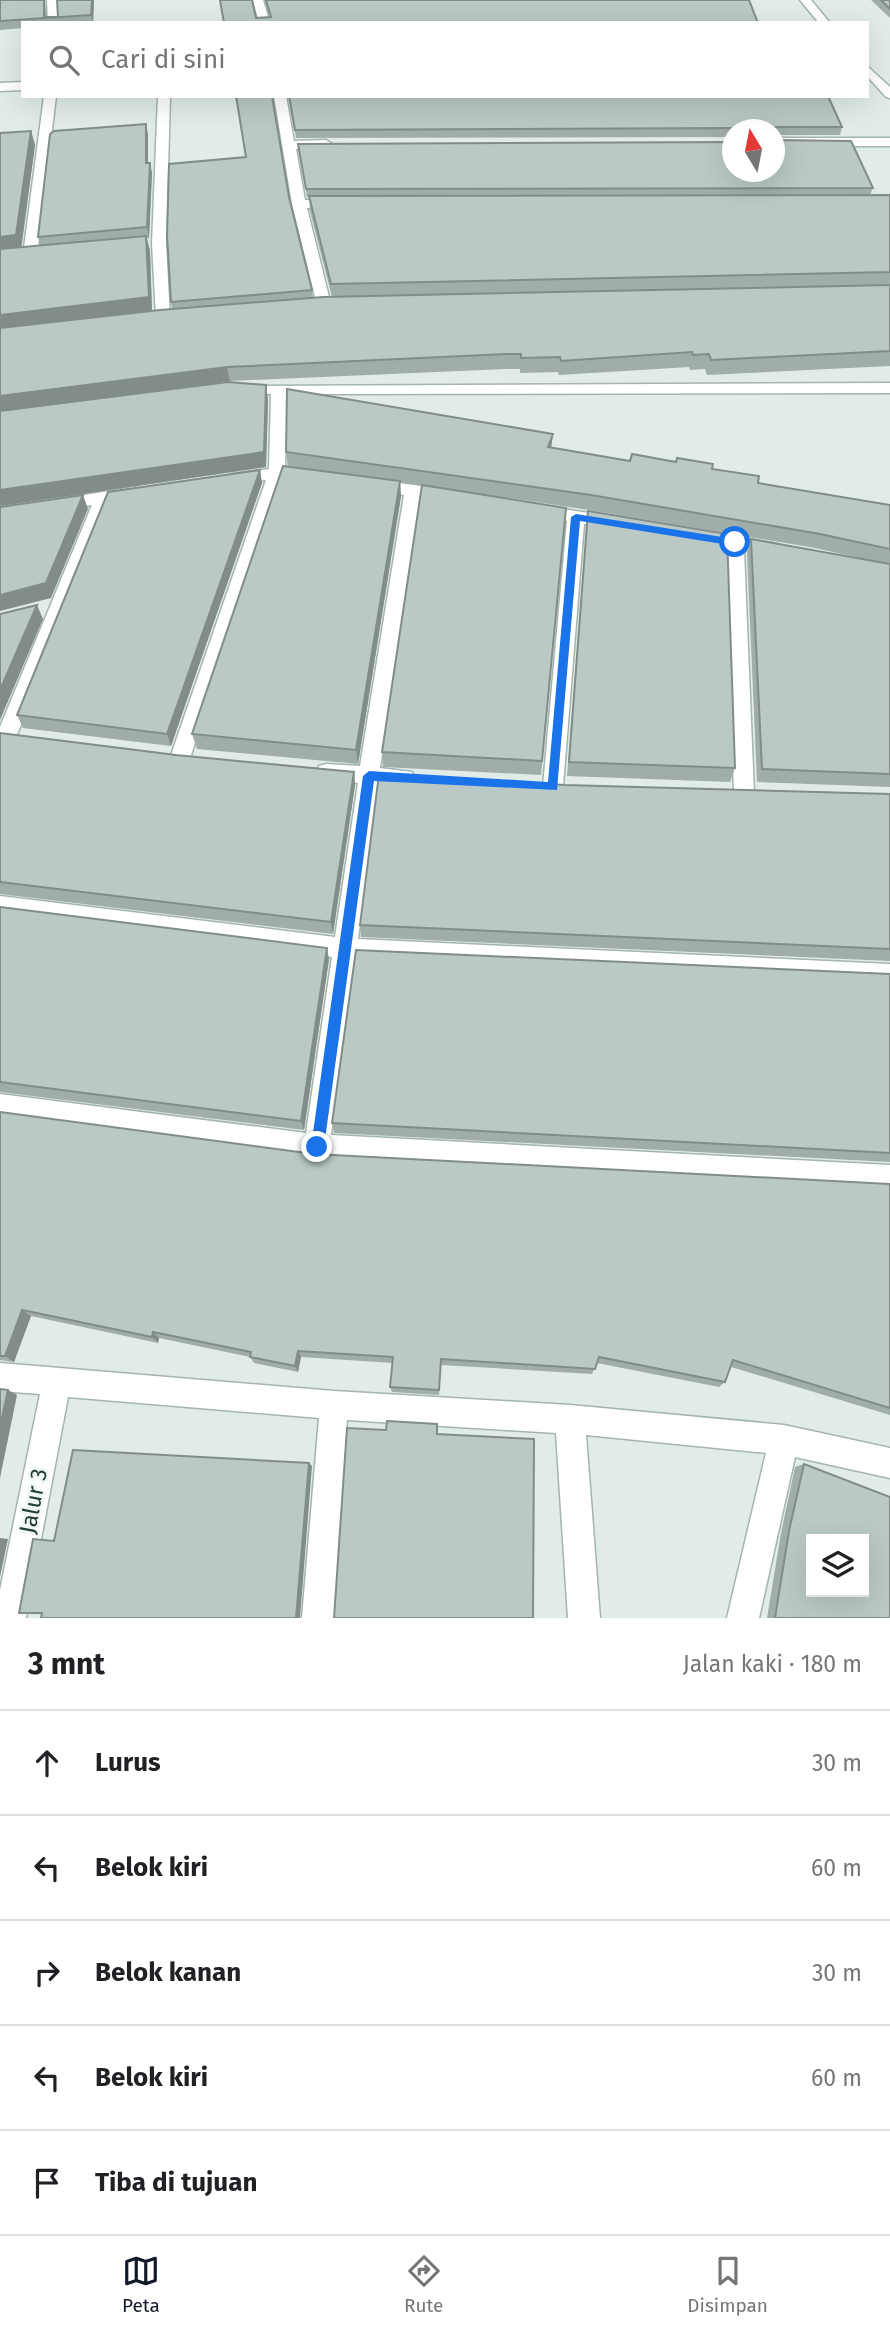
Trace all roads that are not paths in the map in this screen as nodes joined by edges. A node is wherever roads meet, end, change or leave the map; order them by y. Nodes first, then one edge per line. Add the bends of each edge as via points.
1 (52, 0) edge
2 (258, 0) edge
3 (805, 0) edge
4 (52, 21) edge
5 (264, 21) edge
6 (823, 21) edge
7 (869, 71) edge
8 (21, 86) edge
9 (869, 86) edge
10 (0, 87) edge
11 (886, 90) edge
12 (50, 98) edge
13 (164, 98) edge
14 (280, 98) edge
15 (785, 142) edge
16 (890, 142) edge
17 (345, 144) edge
18 (289, 145) junction
19 (299, 204) junction
20 (355, 204) edge
21 (31, 255) edge
22 (324, 305) edge
23 (163, 318) edge
24 (890, 388) edge
25 (217, 390) edge
26 (279, 390) junction
27 (276, 473) junction
28 (331, 480) edge
29 (210, 482) edge
30 (358, 483) edge
31 (157, 490) edge
32 (412, 490) junction
33 (104, 498) junction
34 (467, 499) edge
35 (39, 508) edge
36 (522, 508) edge
37 (576, 517) junction
38 (629, 526) edge
39 (682, 534) edge
40 (735, 542) junction
41 (800, 554) edge
42 (60, 605) junction
43 (36, 611) edge
44 (3, 736) edge
45 (33, 740) edge
46 (207, 761) edge
47 (302, 769) edge
48 (369, 776) junction
49 (422, 779) edge
50 (527, 785) edge
51 (770, 794) edge
52 (0, 906) edge
53 (344, 948) junction
54 (890, 974) edge
55 (0, 1106) edge
56 (317, 1147) junction
57 (890, 1178) edge
58 (0, 1377) edge
59 (56, 1383) junction
60 (334, 1405) junction
61 (570, 1419) junction
62 (784, 1440) junction
63 (890, 1463) edge
64 (10, 1618) edge
65 (318, 1618) edge
66 (584, 1618) edge
67 (743, 1618) edge

1 - 4 street
2 - 5 street
3 - 6 street
7 - 11 street
8 - 10 street
9 - 11 street
12 - 21 street
13 - 23 street via 153,244
14 - 18 street
15 - 16 street
17 - 18 street
18 - 19 street
19 - 20 street
19 - 22 street
24 - 26 street
25 - 26 street
26 - 27 street
27 - 28 street
27 - 29 street
27 - 46 street via 173,757
30 - 32 street
31 - 33 street
32 - 34 street
32 - 48 street
33 - 35 street
33 - 42 street
36 - 37 street
37 - 38 street
37 - 50 street via 560,787
39 - 40 street
40 - 41 street
40 - 51 street via 737,793
42 - 43 street
42 - 44 street
44 - 45 street
47 - 48 street
48 - 49 street
48 - 53 street
52 - 53 street
53 - 54 street
53 - 56 street
55 - 56 street
56 - 57 street
58 - 59 street
59 - 60 street
59 - 64 street, Jalur 3
60 - 61 street
60 - 65 street
61 - 62 street
61 - 66 street
62 - 63 street
62 - 67 street

